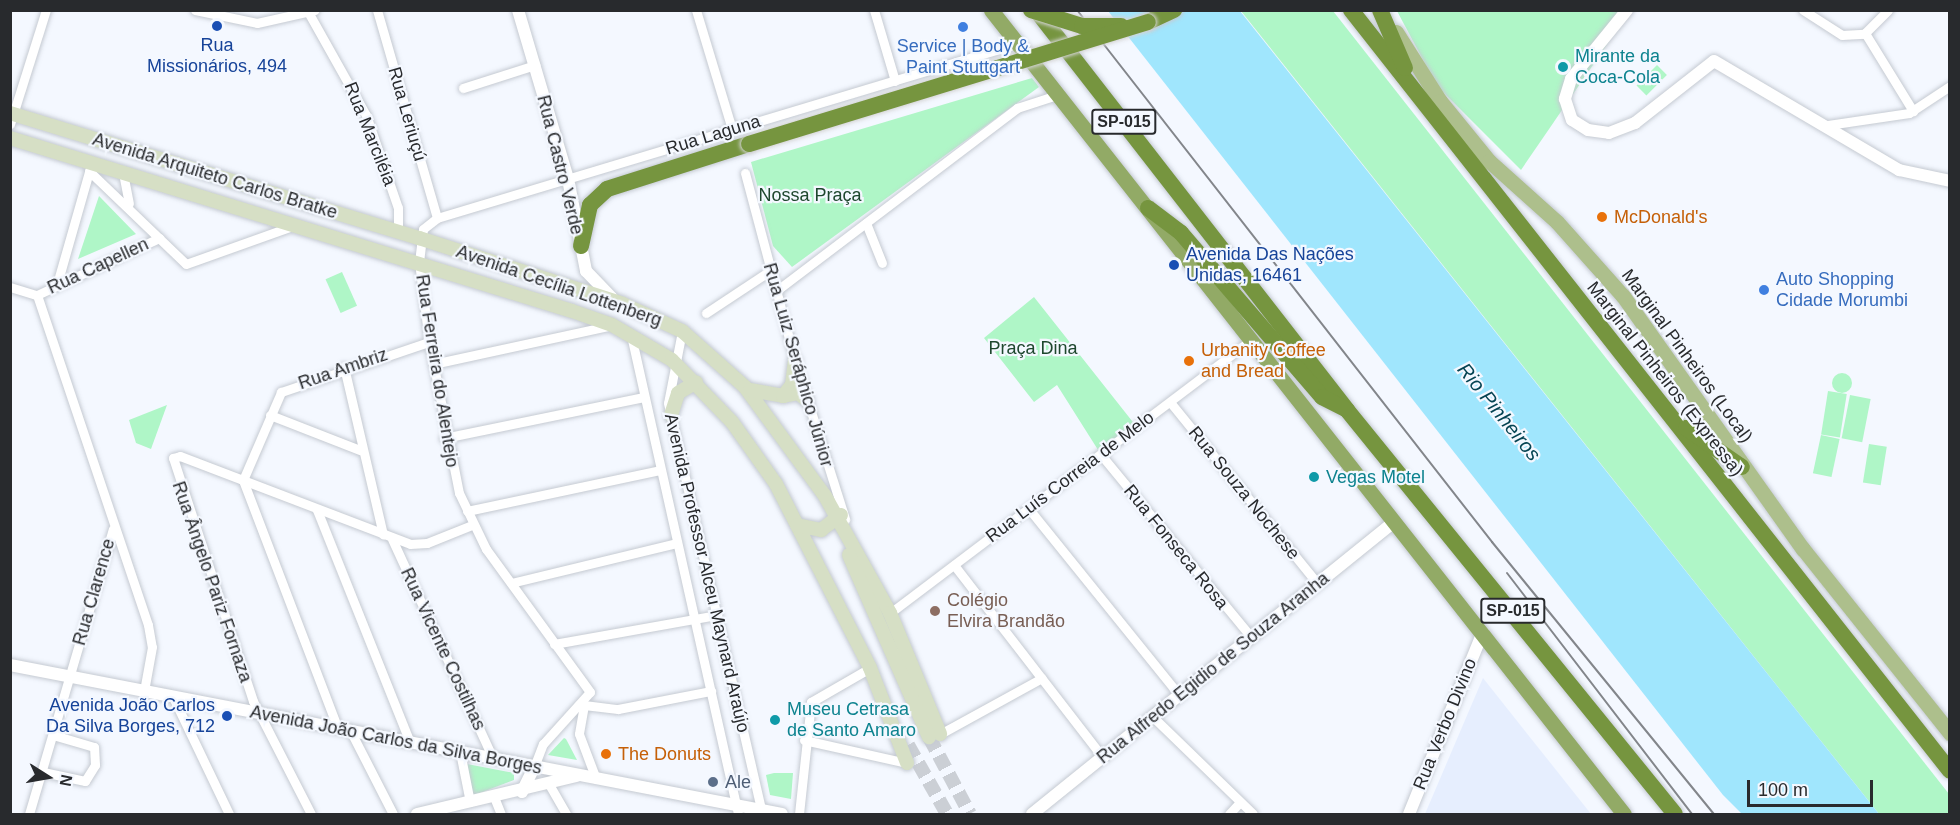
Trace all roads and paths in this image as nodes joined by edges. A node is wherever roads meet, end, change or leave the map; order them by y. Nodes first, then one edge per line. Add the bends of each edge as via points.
1 (46, 10) edge
2 (195, 10) edge
3 (378, 10) edge
4 (518, 10) edge
5 (696, 10) edge
6 (874, 10) edge
7 (991, 10) edge
8 (1034, 10) edge
9 (1174, 10) edge
10 (1351, 10) edge
11 (1380, 10) edge
12 (1385, 10) edge
13 (1627, 10) edge
14 (1803, 10) edge
15 (1888, 10) edge
16 (310, 11) edge
17 (1148, 22) junction
18 (1865, 33) junction
19 (1016, 44) junction
20 (535, 65) junction
21 (895, 81) junction
22 (1950, 86) edge
23 (463, 88) dead end
24 (1057, 95) junction
25 (1418, 96) junction
26 (1913, 111) junction
27 (11, 117) edge
28 (1828, 125) junction
29 (732, 129) junction
30 (10, 138) edge
31 (90, 167) junction
32 (123, 173) junction
33 (745, 173) dead end
34 (568, 179) junction
35 (1950, 181) edge
36 (132, 208) junction
37 (1148, 208) junction
38 (437, 218) junction
39 (866, 223) junction
40 (295, 225) junction
41 (398, 232) junction
42 (159, 238) junction
43 (419, 238) junction
44 (581, 246) junction
45 (418, 262) junction
46 (882, 263) dead end
47 (771, 270) junction
48 (57, 284) junction
49 (10, 287) edge
50 (776, 291) junction
51 (37, 295) junction
52 (623, 304) junction
53 (706, 313) dead end
54 (612, 325) junction
55 (682, 331) junction
56 (631, 335) junction
57 (1250, 341) junction
58 (429, 342) junction
59 (672, 360) junction
60 (795, 361) junction
61 (433, 364) junction
62 (345, 367) junction
63 (696, 382) junction
64 (746, 387) junction
65 (783, 396) junction
66 (644, 397) junction
67 (807, 400) junction
68 (1170, 402) junction
69 (1347, 410) junction
70 (270, 415) junction
71 (671, 415) junction
72 (1672, 419) junction
73 (444, 438) junction
74 (360, 450) junction
75 (1102, 456) junction
76 (1742, 467) junction
77 (660, 470) junction
78 (243, 480) junction
79 (1029, 509) junction
80 (317, 510) junction
81 (467, 511) junction
82 (838, 519) junction
83 (1394, 522) junction
84 (472, 525) junction
85 (798, 525) junction
86 (113, 530) junction
87 (388, 537) junction
88 (676, 543) junction
89 (954, 565) junction
90 (819, 566) junction
91 (511, 583) junction
92 (1317, 583) junction
93 (890, 613) junction
94 (717, 615) junction
95 (693, 620) junction
96 (1482, 634) junction
97 (1251, 637) junction
98 (554, 644) junction
99 (10, 665) edge
100 (870, 668) junction
101 (69, 677) junction
102 (1042, 678) junction
103 (144, 691) junction
104 (711, 691) junction
105 (1180, 696) junction
106 (172, 697) junction
107 (584, 705) junction
108 (258, 713) junction
109 (1153, 717) junction
110 (562, 724) junction
111 (338, 729) junction
112 (351, 732) junction
113 (1950, 733) edge
114 (579, 734) junction
115 (53, 735) junction
116 (935, 736) junction
117 (804, 740) junction
118 (410, 742) junction
119 (908, 745) tunnel mouth
120 (460, 752) junction
121 (1102, 758) junction
122 (493, 759) junction
123 (907, 763) joint
124 (534, 767) junction
125 (1950, 771) edge
126 (43, 772) junction
127 (578, 776) junction
128 (596, 779) junction
129 (550, 786) junction
130 (522, 792) junction
131 (494, 797) junction
132 (470, 802) junction
133 (1240, 802) junction
134 (737, 810) edge
135 (440, 812) edge
136 (762, 813) edge
137 (29, 814) edge
138 (229, 814) edge
139 (311, 814) edge
140 (393, 814) edge
141 (417, 814) edge
142 (501, 814) edge
143 (566, 814) edge
144 (782, 814) edge
145 (799, 814) edge
146 (1032, 814) edge
147 (1229, 814) edge
148 (1253, 814) edge
149 (1409, 814) edge
150 (1624, 814) edge
151 (1675, 814) edge

1 - 27 street
2 - 16 street via 245,23
3 - 38 street, Rua Leriuçú
4 - 20 street, Rua Castro Verde
5 - 29 street
6 - 21 street
7 - 19 highway
8 - 17 highway, bridge via 1082,26
8 - 69 highway, SP-015
9 - 17 highway
10 - 25 highway, Marginal Pinheiros (Expressa)
11 - 25 highway
12 - 76 main road, Marginal Pinheiros (Local) via 1440,100 1489,161 1557,222 1618,291
13 - 28 street via 1571,79 1565,99 1572,120 1588,130 1609,133 1635,123 1714,60
14 - 18 street via 1833,33
15 - 18 street
16 - 41 street, Rua Marciléia via 366,115 398,208
17 - 44 highway, bridge via 607,189 590,205
18 - 26 street
19 - 21 street, Rua Laguna
19 - 24 highway
20 - 23 street
20 - 34 street, Rua Castro Verde
21 - 29 street, Rua Laguna
22 - 26 street
24 - 37 highway
24 - 39 street via 1017,108
25 - 72 highway, Marginal Pinheiros (Expressa)
26 - 28 street
27 - 41 main road, Avenida Arquiteto Carlos Bratke
28 - 35 street via 1899,170
29 - 34 street, Rua Laguna
30 - 31 main road, Avenida Arquiteto Carlos Bratke
31 - 32 main road, Avenida Arquiteto Carlos Bratke
31 - 36 street
31 - 48 street
32 - 36 street via 123,194
32 - 40 main road, Avenida Arquiteto Carlos Bratke
33 - 47 street, Rua Luiz Seráphico Júnior
34 - 38 street, Rua Laguna
34 - 44 street, Rua Castro Verde
36 - 42 street
37 - 57 highway
37 - 69 highway via 1181,233 1322,397
38 - 43 street
39 - 46 street
39 - 50 street
40 - 42 street via 197,264 182,262
40 - 45 main road, Avenida Arquiteto Carlos Bratke
41 - 43 main road, Avenida Arquiteto Carlos Bratke
42 - 48 street, Rua Capellen
43 - 45 street, Rua Ferreira do Alentejo
43 - 52 main road, Avenida Cecília Lottenberg
44 - 52 street, Rua Castro Verde via 592,282
45 - 54 main road, Avenida Cecília Lottenberg
45 - 58 street, Rua Ferreira do Alentejo
47 - 50 street, Rua Luiz Seráphico Júnior
47 - 53 street
48 - 51 street, Rua Capellen
49 - 51 street
50 - 60 street, Rua Luiz Seráphico Júnior
51 - 86 street, Rua Clarence
52 - 55 main road, Avenida Cecília Lottenberg
54 - 56 main road, Avenida Cecília Lottenberg
54 - 61 street
55 - 59 street, Avenida Professor Alceu Maynard Araújo
55 - 64 main road, Avenida Cecília Lottenberg
56 - 59 main road, Avenida Cecília Lottenberg
56 - 66 street, Avenida Professor Alceu Maynard Araújo
57 - 68 street, Rua Luís Correia de Melo
57 - 83 highway
58 - 61 street, Rua Ferreira do Alentejo
58 - 62 street, Rua Ambriz
59 - 63 main road, Avenida Cecília Lottenberg
59 - 71 street, Avenida Professor Alceu Maynard Araújo
60 - 65 main road via 792,385
60 - 67 street, Rua Luiz Seráphico Júnior
61 - 73 street, Rua Ferreira do Alentejo
62 - 70 street, Rua Ambriz via 283,390
62 - 74 street, Rua Vicente Costilhas
63 - 71 main road via 678,393
63 - 85 main road, Avenida Cecília Lottenberg via 752,448
64 - 65 main road via 760,396
64 - 82 main road, Avenida Cecília Lottenberg
65 - 67 main road via 798,393
66 - 73 street
66 - 77 street, Avenida Professor Alceu Maynard Araújo
67 - 82 street, Rua Luiz Seráphico Júnior
68 - 75 street, Rua Luís Correia de Melo
68 - 92 street, Rua Souza Nochese
69 - 151 highway, SP-015
70 - 74 street
70 - 78 street, Rua Ambriz
71 - 94 street, Avenida Professor Alceu Maynard Araújo
72 - 76 highway
72 - 125 highway, Marginal Pinheiros (Expressa)
73 - 81 street, Rua Ferreira do Alentejo
74 - 87 street, Rua Vicente Costilhas
75 - 79 street, Rua Luís Correia de Melo
75 - 97 street, Rua Fonseca Rosa
76 - 113 main road, Marginal Pinheiros (Local)
77 - 81 street
77 - 88 street, Avenida Professor Alceu Maynard Araújo
78 - 80 street
78 - 108 street, Rua Ângelo Pariz Fornaza via 180,456 172,465
78 - 111 street
79 - 89 street, Rua Luís Correia de Melo
79 - 105 street
80 - 87 street
80 - 118 street
81 - 84 street, Rua Ferreira do Alentejo
82 - 85 main road via 813,532
82 - 93 main road
82 - 116 main road
83 - 92 street, Rua Alfredo Egidio de Souza Aranha
83 - 96 highway
84 - 87 street via 421,545
84 - 91 street, Rua Ferreira do Alentejo
85 - 90 main road, Avenida Cecília Lottenberg
86 - 101 street, Rua Clarence
86 - 103 street via 151,636
87 - 122 street, Rua Vicente Costilhas
88 - 91 street
88 - 95 street, Avenida Professor Alceu Maynard Araújo
89 - 93 street, Rua Luís Correia de Melo
89 - 102 street
90 - 100 main road, Avenida Cecília Lottenberg
90 - 119 main road via 843,596 865,640
91 - 98 street, Rua Ferreira do Alentejo
92 - 97 street, Rua Alfredo Egidio de Souza Aranha
93 - 116 main road
94 - 95 street
94 - 136 street, Avenida Professor Alceu Maynard Araújo
95 - 98 street
95 - 104 street, Avenida Professor Alceu Maynard Araújo
96 - 149 street, Rua Verbo Divino
96 - 150 highway
97 - 105 street, Rua Alfredo Egidio de Souza Aranha
98 - 107 street, Rua Ferreira do Alentejo via 590,692
99 - 101 street, Avenida João Carlos da Silva Borges
100 - 117 street via 811,702
100 - 123 main road, Avenida Cecília Lottenberg
101 - 103 street, Avenida João Carlos da Silva Borges
101 - 115 street, Rua Clarence
102 - 116 street
102 - 121 street
103 - 106 street, Avenida João Carlos da Silva Borges
104 - 107 street via 618,709
104 - 134 street, Avenida Professor Alceu Maynard Araújo
105 - 109 street, Rua Alfredo Egidio de Souza Aranha
106 - 108 street, Avenida João Carlos da Silva Borges
106 - 138 street
107 - 110 street
107 - 114 street
108 - 111 street, Avenida João Carlos da Silva Borges
108 - 139 street
109 - 121 street, Rua Alfredo Egidio de Souza Aranha
109 - 133 street
110 - 114 street
110 - 124 street via 539,751
111 - 112 street, Avenida João Carlos da Silva Borges
112 - 118 street, Avenida João Carlos da Silva Borges
112 - 140 street
114 - 128 street
115 - 126 street, Rua Clarence
115 - 126 street via 94,747 95,765 86,781
117 - 123 street
117 - 145 street
118 - 120 street, Avenida João Carlos da Silva Borges
120 - 122 street, Avenida João Carlos da Silva Borges
120 - 132 street
121 - 146 street, Rua Alfredo Egidio de Souza Aranha
122 - 124 street, Avenida João Carlos da Silva Borges
124 - 127 street, Avenida João Carlos da Silva Borges
124 - 130 street
126 - 137 street, Rua Clarence
127 - 128 street, Avenida João Carlos da Silva Borges
127 - 129 street
128 - 134 street, Avenida João Carlos da Silva Borges
129 - 130 street
129 - 143 street
130 - 131 street
131 - 132 street
131 - 142 street
132 - 135 street
133 - 147 street
133 - 148 street
134 - 136 street, Avenida João Carlos da Silva Borges
135 - 141 street
136 - 144 street, Avenida João Carlos da Silva Borges

